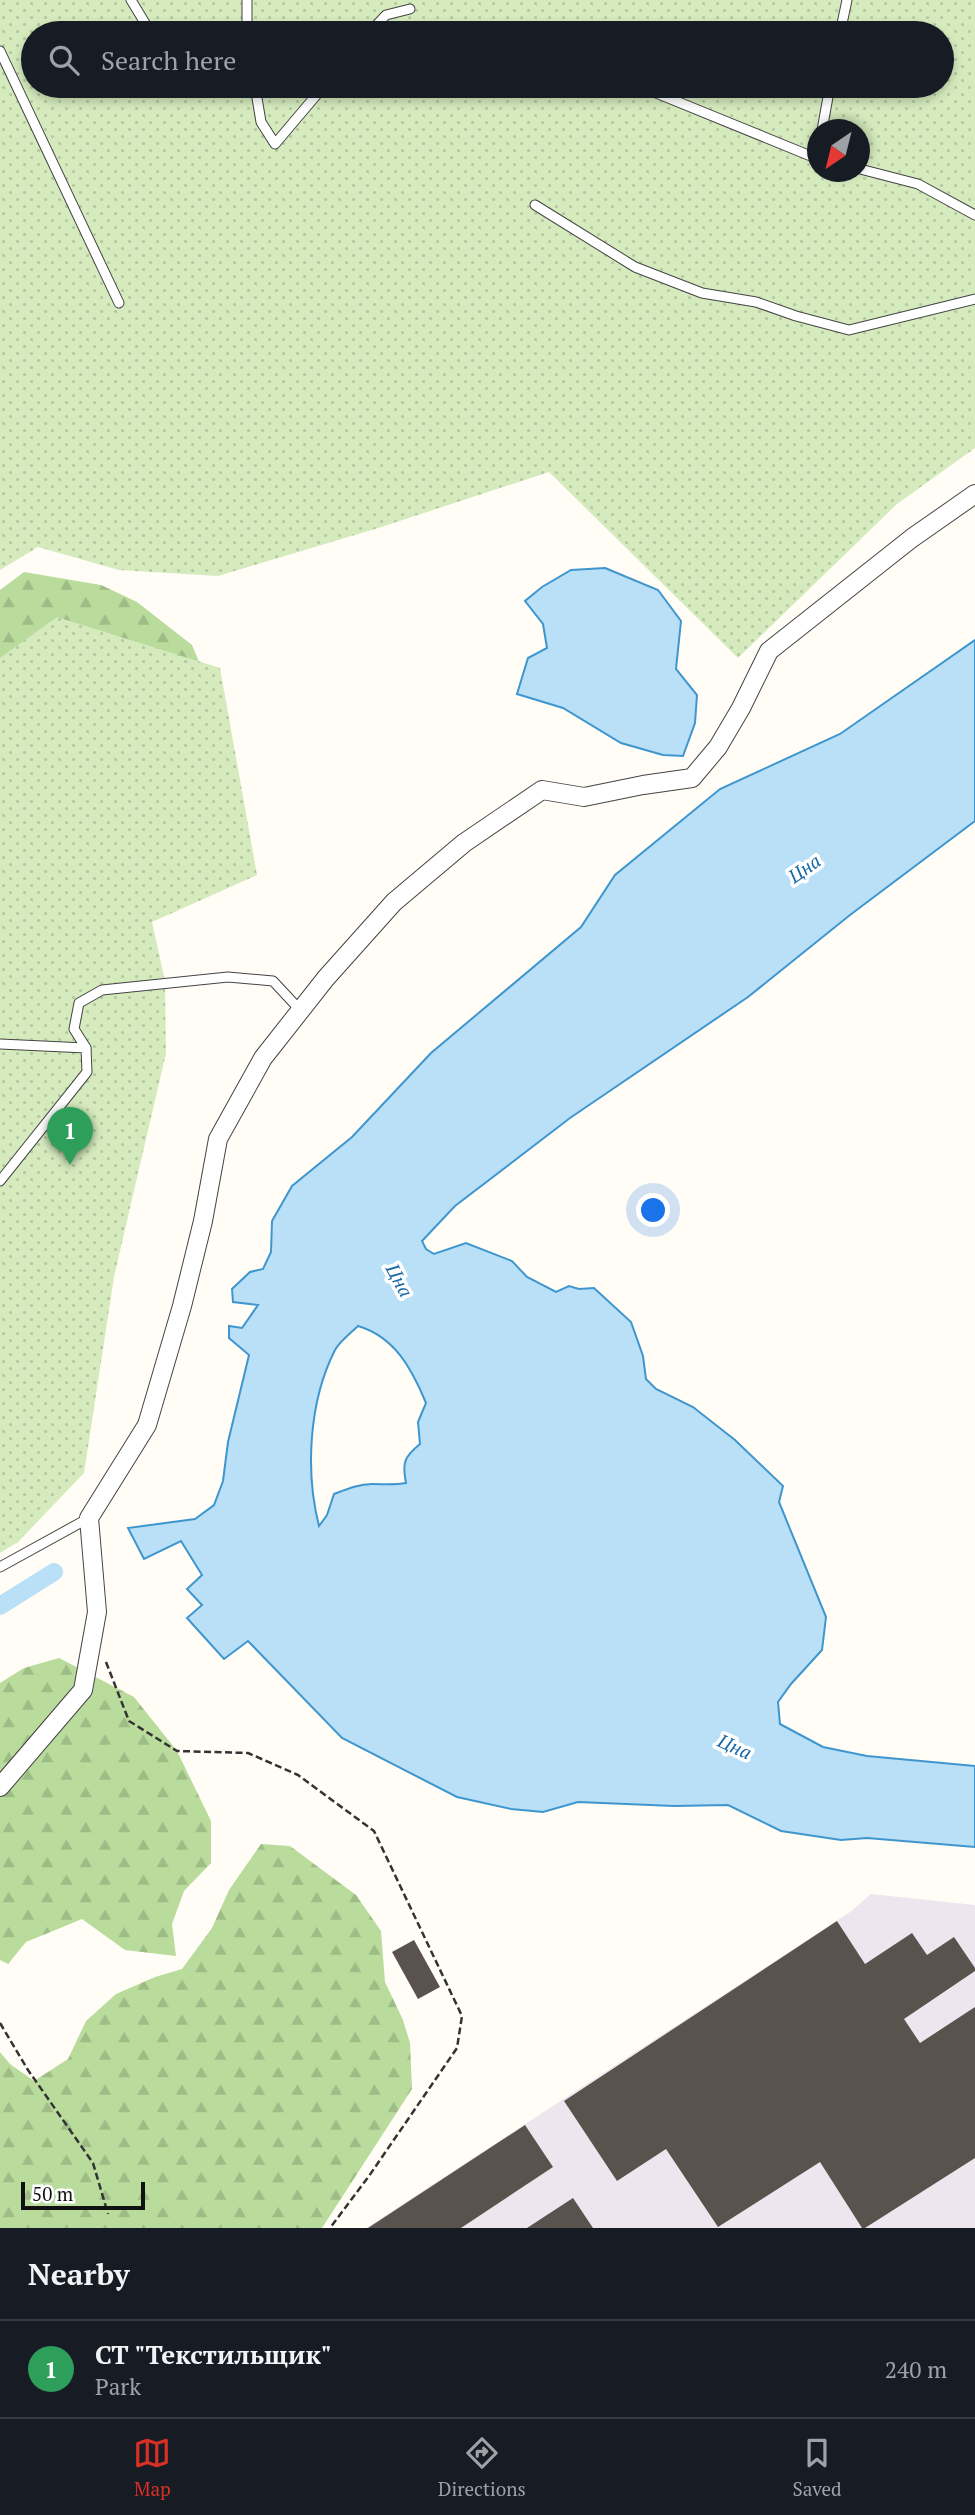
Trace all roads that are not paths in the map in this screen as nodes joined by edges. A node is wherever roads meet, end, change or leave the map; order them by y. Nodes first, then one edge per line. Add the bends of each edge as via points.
1 (131, 0) edge
2 (247, 0) edge
3 (847, 0) edge
4 (410, 9) dead end
5 (144, 21) edge
6 (247, 21) edge
7 (380, 21) edge
8 (843, 21) edge
9 (0, 51) edge
10 (21, 95) edge
11 (22, 98) edge
12 (257, 98) edge
13 (314, 98) edge
14 (670, 98) edge
15 (828, 98) edge
16 (824, 119) edge
17 (807, 152) edge
18 (870, 172) edge
19 (535, 205) dead end
20 (975, 215) edge
21 (975, 299) edge
22 (119, 303) dead end
23 (975, 494) edge
24 (300, 1011) junction
25 (0, 1044) edge
26 (86, 1048) junction
27 (0, 1181) edge
28 (89, 1518) junction
29 (0, 1567) edge
30 (0, 1787) edge

1 - 5 lane
2 - 6 lane
3 - 8 lane
4 - 7 lane
9 - 10 lane
11 - 22 lane
12 - 13 lane via 261,122 275,144
14 - 17 lane
15 - 16 lane
18 - 20 lane via 918,184
19 - 21 lane via 635,267 702,293 756,302 849,330
23 - 24 street via 769,651 718,747 692,778 584,797 542,790 464,843 394,902
24 - 26 lane via 273,981 228,977 102,990 79,1003 74,1030
24 - 28 street via 263,1058 218,1139 203,1222 147,1425
25 - 26 lane
26 - 27 lane via 87,1072
28 - 29 lane
28 - 30 street via 97,1612 83,1690

